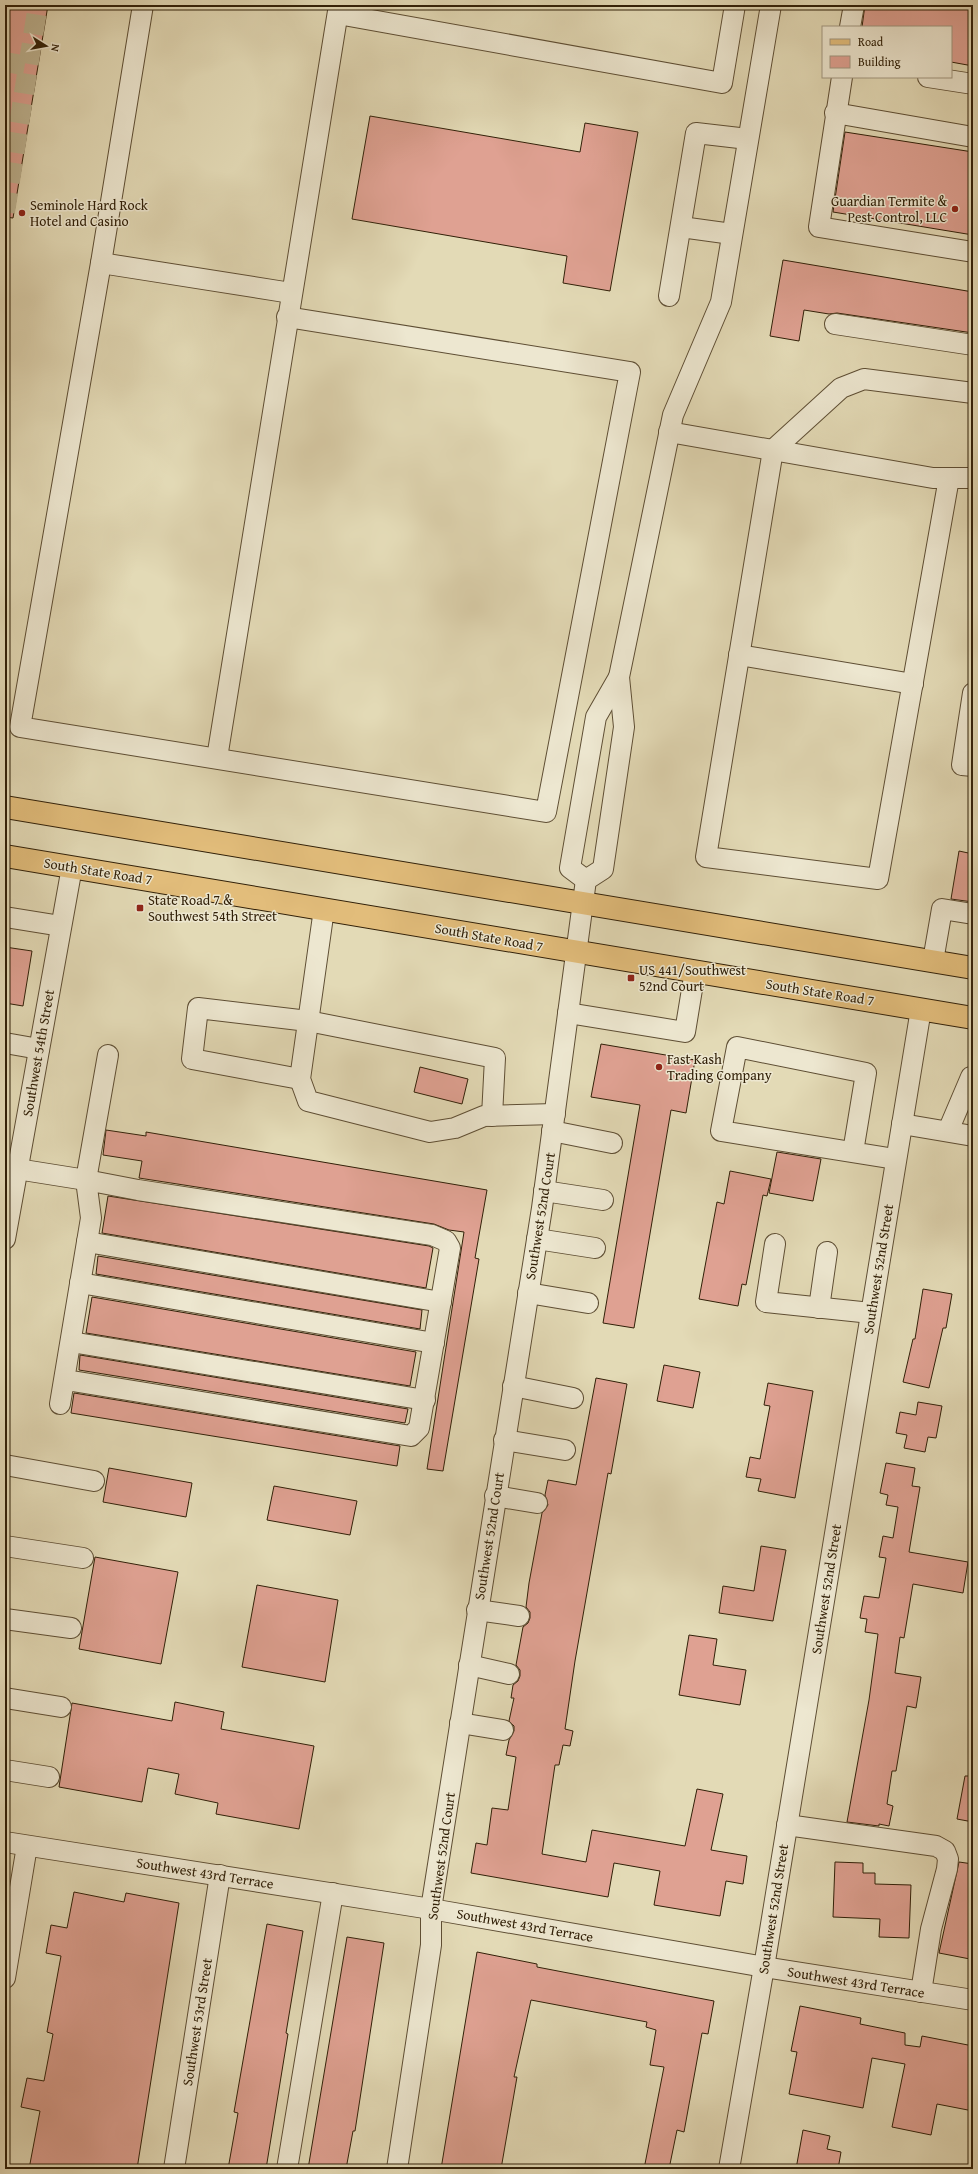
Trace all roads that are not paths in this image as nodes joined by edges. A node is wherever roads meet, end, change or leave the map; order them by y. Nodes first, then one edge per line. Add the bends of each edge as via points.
1 (143, 5) edge
2 (735, 5) edge
3 (771, 5) edge
4 (854, 5) edge
5 (338, 10) edge
6 (850, 26) edge
7 (842, 78) edge
8 (934, 78) edge
9 (973, 84) edge
10 (835, 113) junction
11 (973, 137) edge
12 (748, 139) junction
13 (680, 227) junction
14 (732, 234) junction
15 (973, 252) edge
16 (101, 263) junction
17 (291, 293) junction
18 (669, 296) dead end
19 (287, 318) junction
20 (835, 324) dead end
21 (973, 346) edge
22 (973, 393) edge
23 (669, 432) junction
24 (773, 450) junction
25 (949, 478) junction
26 (973, 478) edge
27 (739, 655) junction
28 (619, 677) junction
29 (912, 684) junction
30 (973, 693) edge
31 (217, 758) junction
32 (973, 766) edge
33 (5, 807) edge
34 (5, 856) edge
35 (72, 867) junction
36 (586, 880) junction
37 (583, 902) junction
38 (324, 909) junction
39 (973, 914) edge
40 (5, 917) edge
41 (61, 926) junction
42 (576, 951) junction
43 (933, 961) junction
44 (973, 968) edge
45 (695, 971) junction
46 (920, 1009) junction
47 (568, 1013) junction
48 (973, 1018) edge
49 (308, 1021) junction
50 (5, 1043) edge
51 (39, 1049) junction
52 (108, 1055) dead end
53 (973, 1077) edge
54 (300, 1079) junction
55 (492, 1116) junction
56 (553, 1122) junction
57 (902, 1124) junction
58 (948, 1131) junction
59 (973, 1134) edge
60 (612, 1142) dead end
61 (853, 1152) junction
62 (895, 1159) junction
63 (18, 1169) junction
64 (86, 1180) junction
65 (544, 1191) junction
66 (604, 1200) dead end
67 (7, 1214) edge
68 (5, 1239) edge
69 (537, 1239) junction
70 (87, 1242) junction
71 (775, 1244) dead end
72 (595, 1248) dead end
73 (827, 1252) dead end
74 (80, 1283) junction
75 (528, 1293) junction
76 (441, 1302) junction
77 (588, 1303) dead end
78 (818, 1308) junction
79 (871, 1313) junction
80 (70, 1342) junction
81 (434, 1343) junction
82 (66, 1380) junction
83 (513, 1386) junction
84 (574, 1398) dead end
85 (424, 1400) junction
86 (60, 1404) dead end
87 (504, 1440) junction
88 (565, 1450) dead end
89 (5, 1465) edge
90 (94, 1481) dead end
91 (495, 1496) junction
92 (537, 1503) dead end
93 (5, 1546) edge
94 (83, 1558) dead end
95 (477, 1610) junction
96 (519, 1616) dead end
97 (5, 1619) edge
98 (71, 1628) dead end
99 (468, 1665) junction
100 (509, 1674) dead end
101 (5, 1698) edge
102 (61, 1707) dead end
103 (460, 1723) junction
104 (503, 1730) dead end
105 (5, 1770) edge
106 (49, 1777) dead end
107 (787, 1824) junction
108 (5, 1842) edge
109 (27, 1846) junction
110 (220, 1875) junction
111 (332, 1893) junction
112 (431, 1909) junction
113 (764, 1967) junction
114 (5, 1978) edge
115 (921, 1992) junction
116 (973, 2000) edge
117 (174, 2169) edge
118 (287, 2169) edge
119 (398, 2169) edge
120 (729, 2169) edge

1 - 16 street
2 - 5 street via 722,83
3 - 12 street
4 - 6 street
5 - 17 street
7 - 10 street
8 - 9 street
10 - 11 street
10 - 15 street via 819,228
12 - 13 street via 696,134
12 - 14 street
13 - 14 street
13 - 18 street
14 - 23 street via 721,302 673,414
16 - 17 street
16 - 31 street via 20,727
17 - 19 street
19 - 31 street
19 - 31 street via 630,372 546,812
20 - 21 street
22 - 24 street via 864,379 841,388
23 - 24 street
23 - 28 street
24 - 25 street via 933,478
24 - 27 street
25 - 26 street
25 - 29 street
27 - 29 street
27 - 29 street via 706,857 878,879
28 - 36 street via 624,727 603,869
28 - 36 street via 596,717 570,868
30 - 32 street via 962,765
33 - 37 main road
34 - 35 main road, South State Road 7
35 - 38 main road, South State Road 7
35 - 41 street, Southwest 54th Street
36 - 37 street, Southwest 52nd Court
37 - 42 street, Southwest 52nd Court
37 - 43 main road
38 - 42 main road, South State Road 7
38 - 49 street
39 - 43 street via 942,909
40 - 41 street
41 - 51 street, Southwest 54th Street
42 - 45 main road, South State Road 7
42 - 47 street, Southwest 52nd Court
43 - 44 main road
45 - 46 main road, South State Road 7
45 - 47 street via 685,1032
46 - 48 main road, South State Road 7
46 - 57 street, Southwest 52nd Street
47 - 56 street, Southwest 52nd Court
49 - 54 street
49 - 54 street via 198,1008 192,1059
49 - 55 street via 495,1058
50 - 51 street
51 - 63 street, Southwest 54th Street
52 - 64 street
53 - 58 street
54 - 55 street via 308,1101 430,1132 455,1128 484,1116
55 - 56 street
56 - 60 street
56 - 65 street, Southwest 52nd Court
57 - 58 street
57 - 62 street, Southwest 52nd Street
58 - 59 street
61 - 61 street via 721,1131 737,1048 866,1073
61 - 62 street
62 - 79 street, Southwest 52nd Street
63 - 64 street
63 - 67 street, Southwest 54th Street
64 - 70 street via 91,1218
64 - 76 street via 432,1235 446,1241 450,1248
65 - 66 street
65 - 69 street, Southwest 52nd Court
67 - 68 street, Southwest 54th Street
69 - 72 street
69 - 75 street, Southwest 52nd Court
70 - 74 street
70 - 76 street
71 - 78 street via 766,1302
73 - 78 street
74 - 80 street
74 - 81 street
75 - 77 street
75 - 83 street, Southwest 52nd Court
76 - 81 street
78 - 79 street
79 - 107 street, Southwest 52nd Street
80 - 82 street
80 - 85 street
81 - 85 street
82 - 85 street via 387,1434 412,1436 419,1428
82 - 86 street
83 - 84 street
83 - 87 street, Southwest 52nd Court
87 - 88 street
87 - 91 street, Southwest 52nd Court
89 - 90 street
91 - 92 street
91 - 95 street, Southwest 52nd Court
93 - 94 street
95 - 96 street
95 - 99 street, Southwest 52nd Court
97 - 98 street
99 - 100 street
99 - 103 street, Southwest 52nd Court
101 - 102 street
103 - 104 street
103 - 112 street, Southwest 52nd Court
105 - 106 street
107 - 113 street, Southwest 52nd Street
107 - 115 street via 936,1846 945,1851 948,1859 947,1868 931,1929
108 - 109 street, Southwest 43rd Terrace
109 - 110 street, Southwest 43rd Terrace
109 - 114 street
110 - 111 street, Southwest 43rd Terrace
110 - 117 street, Southwest 53rd Street
111 - 112 street, Southwest 43rd Terrace
111 - 118 street
112 - 113 street, Southwest 43rd Terrace
112 - 119 street, Southwest 52nd Court via 432,1945
113 - 115 street, Southwest 43rd Terrace
113 - 120 street, Southwest 52nd Street
115 - 116 street, Southwest 43rd Terrace

